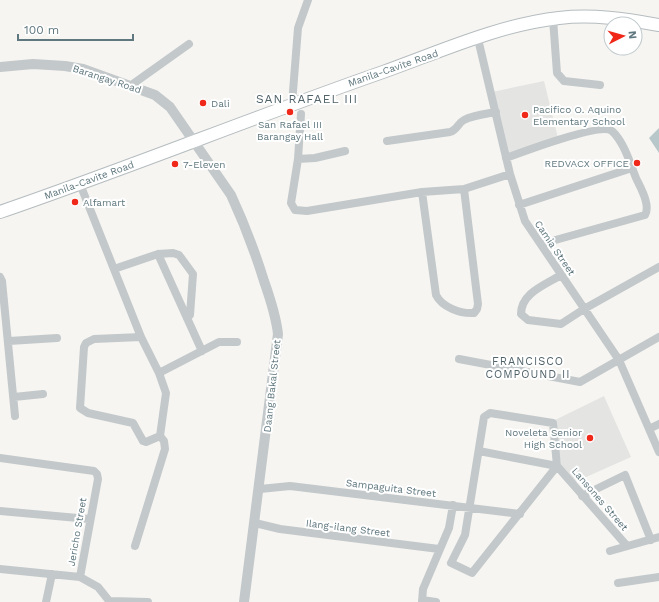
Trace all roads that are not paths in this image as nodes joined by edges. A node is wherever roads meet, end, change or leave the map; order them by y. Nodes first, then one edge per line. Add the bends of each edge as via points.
1 (308, 0) edge
2 (553, 19) junction
3 (659, 24) edge
4 (478, 39) junction
5 (189, 44) dead end
6 (0, 67) edge
7 (600, 85) dead end
8 (130, 86) junction
9 (299, 103) junction
10 (496, 112) junction
11 (301, 114) dead end
12 (192, 140) junction
13 (387, 141) dead end
14 (344, 151) dead end
15 (506, 158) junction
16 (298, 159) junction
17 (632, 168) junction
18 (510, 174) junction
19 (80, 184) junction
20 (464, 189) junction
21 (422, 192) junction
22 (519, 205) junction
23 (0, 212) edge
24 (541, 244) junction
25 (158, 254) junction
26 (659, 267) edge
27 (114, 269) junction
28 (561, 275) junction
29 (0, 278) edge
30 (584, 309) junction
31 (187, 318) junction
32 (141, 337) junction
33 (659, 337) edge
34 (57, 338) dead end
35 (9, 341) junction
36 (237, 342) dead end
37 (202, 351) junction
38 (459, 359) dead end
39 (619, 360) junction
40 (159, 373) junction
41 (43, 394) dead end
42 (14, 396) junction
43 (15, 416) dead end
44 (659, 424) edge
45 (649, 429) junction
46 (160, 436) junction
47 (479, 451) junction
48 (659, 452) edge
49 (0, 458) edge
50 (557, 466) junction
51 (260, 489) junction
52 (582, 496) junction
53 (452, 505) junction
54 (470, 508) junction
55 (0, 511) edge
56 (520, 514) junction
57 (89, 519) junction
58 (255, 523) junction
59 (655, 538) edge
60 (135, 546) dead end
61 (627, 546) junction
62 (439, 549) junction
63 (610, 551) dead end
64 (0, 569) edge
65 (52, 574) junction
66 (80, 577) junction
67 (659, 577) edge
68 (618, 583) dead end
69 (422, 601) edge
70 (46, 602) edge
71 (111, 602) edge
72 (148, 602) edge
73 (244, 602) edge
74 (436, 602) edge

1 - 9 street via 298,28
2 - 3 main road, Manila-Cavite Road via 605,16
2 - 4 main road, Manila-Cavite Road via 518,26
2 - 7 street via 557,73 564,81
4 - 9 main road, Manila-Cavite Road
4 - 10 street, Camia Street
5 - 8 street
6 - 8 street, Barangay Road via 33,64 65,66 83,69
8 - 12 street, Barangay Road via 162,99
9 - 12 main road, Manila-Cavite Road
10 - 13 street via 466,119 450,132
10 - 15 street, Camia Street
11 - 16 street
12 - 19 main road, Manila-Cavite Road
12 - 51 street, Daang Bakal Street via 231,195 239,211 272,304 277,328
14 - 16 street
15 - 17 street via 559,140 606,128 619,140
15 - 18 street, Camia Street
16 - 21 street via 292,203 295,210 307,211
17 - 22 street
17 - 24 street via 647,207 645,215
18 - 20 street
18 - 22 street, Camia Street
19 - 23 main road, Manila-Cavite Road
19 - 27 street
20 - 21 street
20 - 21 street via 478,304 474,313 461,313 440,302 436,295
22 - 24 street, Camia Street via 524,221
24 - 28 street, Camia Street
25 - 27 street
25 - 31 street
25 - 31 street via 179,255 191,269 192,309
26 - 30 street
27 - 32 street
28 - 30 street, Camia Street
28 - 30 street via 528,296 521,305 521,314 528,320 562,324
29 - 35 street
30 - 39 street, Camia Street
31 - 37 street
32 - 40 street
32 - 46 street via 94,339 86,343 80,408 88,413 133,423 146,442
33 - 39 street
34 - 35 street
35 - 42 street
36 - 37 street via 219,342
37 - 40 street
38 - 39 street via 580,382
39 - 45 street, Camia Street
40 - 46 street via 166,393
41 - 42 street
42 - 43 street
44 - 45 street
45 - 48 street, Camia Street
46 - 60 street via 165,449
47 - 50 street
47 - 50 street via 484,417 490,412 553,423
47 - 54 street
49 - 57 street, Jericho Street via 94,471 98,479
50 - 52 street, Lansones Street
50 - 56 street
51 - 53 street, Sampaguita Street via 290,486
51 - 58 street, Daang Bakal Street
52 - 59 street via 625,475
52 - 61 street, Lansones Street
53 - 54 street, Sampaguita Street
53 - 62 street via 449,528
54 - 56 street, Sampaguita Street
54 - 56 street via 465,535 452,563 472,572
55 - 57 street
57 - 66 street, Jericho Street
58 - 62 street, Ilang-ilang Street via 280,529
58 - 73 street, Daang Bakal Street
59 - 61 street
61 - 63 street
62 - 69 street via 423,589
64 - 65 street
65 - 66 street
65 - 70 street
66 - 71 street, Jericho Street via 98,587
67 - 68 street
69 - 74 street
71 - 72 street

